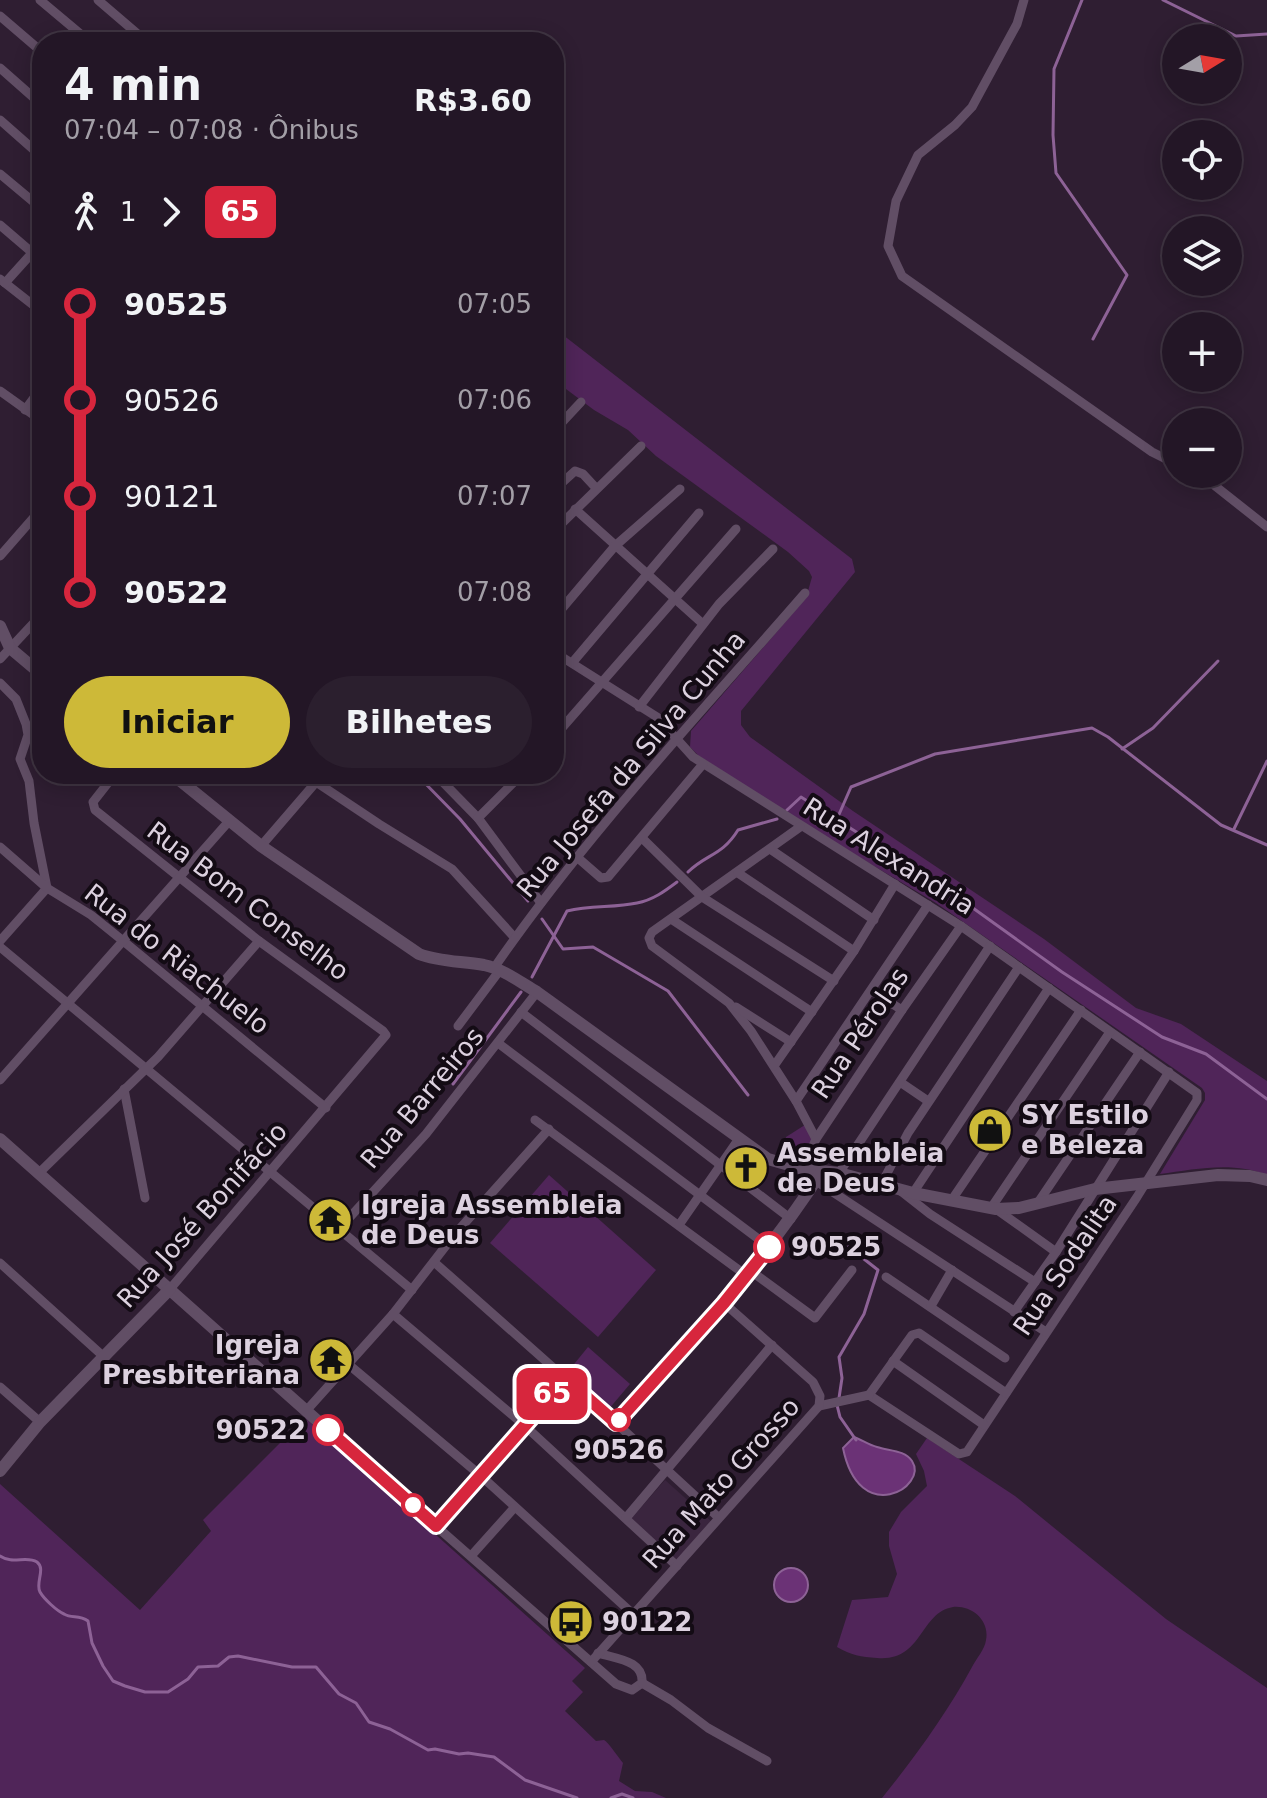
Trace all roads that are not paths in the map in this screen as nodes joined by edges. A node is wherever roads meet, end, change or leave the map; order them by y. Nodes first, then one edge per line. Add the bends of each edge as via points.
1 (40, 0) edge
2 (98, 0) edge
3 (1024, 0) edge
4 (0, 16) edge
5 (78, 32) edge
6 (135, 32) edge
7 (32, 43) edge
8 (0, 68) edge
9 (32, 96) edge
10 (0, 120) edge
11 (32, 148) edge
12 (0, 174) edge
13 (32, 201) edge
14 (0, 225) edge
15 (32, 252) edge
16 (32, 254) edge
17 (3, 281) edge
18 (32, 304) edge
19 (0, 391) edge
20 (32, 401) edge
21 (581, 402) dead end
22 (25, 410) junction
23 (32, 415) edge
24 (564, 420) edge
25 (641, 446) dead end
26 (1162, 457) edge
27 (564, 481) edge
28 (596, 488) junction
29 (1218, 488) edge
30 (680, 489) dead end
31 (575, 509) junction
32 (699, 513) dead end
33 (32, 519) edge
34 (564, 521) edge
35 (1267, 527) edge
36 (736, 529) dead end
37 (615, 546) junction
38 (773, 549) dead end
39 (0, 556) edge
40 (646, 574) junction
41 (805, 593) dead end
42 (675, 601) junction
43 (564, 606) edge
44 (703, 624) junction
45 (32, 625) edge
46 (0, 626) edge
47 (10, 648) junction
48 (564, 658) edge
49 (0, 659) edge
50 (572, 663) junction
51 (32, 667) edge
52 (0, 683) edge
53 (601, 683) junction
54 (639, 707) junction
55 (564, 726) edge
56 (677, 740) junction
57 (703, 764) junction
58 (107, 784) edge
59 (185, 784) edge
60 (314, 784) edge
61 (317, 784) edge
62 (445, 784) edge
63 (512, 784) edge
64 (478, 818) junction
65 (230, 820) junction
66 (800, 827) junction
67 (642, 838) junction
68 (261, 846) junction
69 (0, 847) edge
70 (770, 849) junction
71 (578, 858) junction
72 (738, 873) junction
73 (179, 878) junction
74 (895, 884) junction
75 (47, 888) junction
76 (702, 897) junction
77 (541, 903) junction
78 (928, 905) junction
79 (671, 919) junction
80 (874, 920) junction
81 (961, 926) junction
82 (515, 938) junction
83 (122, 940) junction
84 (0, 941) edge
85 (259, 941) junction
86 (990, 946) junction
87 (0, 947) edge
88 (854, 951) junction
89 (1019, 967) junction
90 (497, 969) junction
91 (834, 981) junction
92 (1049, 988) junction
93 (872, 991) junction
94 (537, 992) junction
95 (729, 1003) junction
96 (66, 1004) junction
97 (202, 1005) junction
98 (902, 1010) junction
99 (1081, 1010) junction
100 (521, 1012) junction
101 (812, 1012) junction
102 (458, 1026) dead end
103 (383, 1031) joint
104 (1110, 1032) junction
105 (791, 1042) junction
106 (498, 1043) junction
107 (1140, 1052) junction
108 (774, 1066) junction
109 (145, 1069) junction
110 (1169, 1072) junction
111 (0, 1080) edge
112 (900, 1082) junction
113 (124, 1089) junction
114 (1197, 1100) joint
115 (796, 1101) junction
116 (928, 1101) junction
117 (326, 1108) junction
118 (535, 1120) dead end
119 (549, 1129) junction
120 (0, 1139) edge
121 (816, 1139) junction
122 (738, 1140) junction
123 (722, 1163) junction
124 (803, 1169) junction
125 (39, 1173) junction
126 (269, 1173) junction
127 (839, 1173) junction
128 (819, 1176) junction
129 (1267, 1180) edge
130 (882, 1183) junction
131 (1144, 1185) junction
132 (897, 1188) junction
133 (1095, 1189) junction
134 (913, 1193) junction
135 (701, 1195) junction
136 (145, 1198) dead end
137 (951, 1201) junction
138 (1037, 1204) junction
139 (994, 1209) junction
140 (791, 1219) junction
141 (679, 1225) junction
142 (339, 1229) junction
143 (769, 1247) junction
144 (1056, 1252) junction
145 (434, 1262) junction
146 (0, 1263) edge
147 (852, 1270) dead end
148 (952, 1270) junction
149 (749, 1274) junction
150 (886, 1277) dead end
151 (1035, 1282) junction
152 (170, 1289) junction
153 (412, 1290) junction
154 (724, 1303) junction
155 (931, 1306) junction
156 (1014, 1312) junction
157 (393, 1314) junction
158 (1046, 1332) junction
159 (772, 1345) junction
160 (103, 1356) junction
161 (1005, 1358) dead end
162 (893, 1361) junction
163 (348, 1364) junction
164 (566, 1379) junction
165 (0, 1387) edge
166 (1006, 1393) junction
167 (869, 1395) junction
168 (819, 1406) junction
169 (306, 1411) junction
170 (40, 1422) junction
171 (616, 1423) junction
172 (524, 1425) junction
173 (984, 1425) junction
174 (666, 1470) junction
175 (0, 1471) edge
176 (480, 1475) junction
177 (514, 1508) junction
178 (718, 1517) junction
179 (626, 1518) junction
180 (436, 1526) junction
181 (471, 1556) junction
182 (677, 1566) junction
183 (633, 1614) junction
184 (594, 1658) junction
185 (642, 1683) junction
186 (767, 1761) dead end

1 - 5 street
2 - 6 street
3 - 26 street via 1017,24 972,107 918,155 896,201 888,246 902,276
4 - 7 street
8 - 9 street
10 - 11 street
12 - 13 street
14 - 15 street
16 - 17 street
17 - 18 street
19 - 22 street
20 - 22 street
21 - 24 street
22 - 23 street
25 - 28 street
27 - 28 street via 575,471
28 - 31 street
29 - 35 street
30 - 37 street
31 - 34 street
31 - 37 street
32 - 40 street
33 - 39 street
36 - 42 street
37 - 40 street
37 - 43 street
38 - 44 street
40 - 42 street
40 - 50 street
41 - 56 street, Rua Josefa da Silva Cunha
42 - 44 street
42 - 53 street
44 - 54 street
45 - 47 street
46 - 47 main road
47 - 49 street
47 - 51 main road
48 - 50 street, Rua Alexandria
50 - 53 street, Rua Alexandria
52 - 75 street via 16,699 26,724 20,759 29,781
53 - 54 street, Rua Alexandria
53 - 55 street
54 - 56 street, Rua Alexandria via 657,717
56 - 57 street, Rua Alexandria
56 - 71 street, Rua Josefa da Silva Cunha
57 - 66 street, Rua Alexandria
57 - 67 street
58 - 73 street, Rua Bom Conselho via 93,802 95,810
59 - 65 main road
60 - 68 street
61 - 82 street via 446,863
62 - 64 street
63 - 64 street
64 - 77 street
65 - 68 main road
65 - 73 street
66 - 70 street
66 - 74 street, Rua Alexandria
67 - 71 street via 606,878
67 - 76 street
68 - 90 main road via 419,954
69 - 75 street, Rua do Riachuelo
70 - 72 street
70 - 80 street
71 - 77 street, Rua Josefa da Silva Cunha
72 - 76 street
72 - 88 street
73 - 83 street
73 - 85 street, Rua Bom Conselho
74 - 78 street, Rua Alexandria
74 - 80 street
75 - 83 street, Rua do Riachuelo
75 - 84 street
76 - 79 street
76 - 91 street
77 - 82 street, Rua Josefa da Silva Cunha
78 - 81 street, Rua Alexandria
78 - 93 street
79 - 95 street via 650,935 652,946
79 - 101 street
80 - 88 street
81 - 86 street, Rua Alexandria
81 - 98 street, Rua Pérolas
82 - 90 street, Rua Josefa da Silva Cunha
83 - 96 street
83 - 97 street, Rua do Riachuelo
85 - 97 street
85 - 103 street, Rua Bom Conselho
86 - 89 street, Rua Alexandria
86 - 112 street
87 - 96 street
88 - 91 street
89 - 92 street, Rua Alexandria
89 - 116 street
90 - 94 main road
90 - 102 street, Rua Josefa da Silva Cunha
91 - 101 street
92 - 99 street, Rua Alexandria
92 - 134 street
93 - 98 street
93 - 115 street
94 - 100 street, Rua Barreiros
94 - 122 main road
95 - 105 street
95 - 108 street
96 - 109 street
96 - 111 street
97 - 109 street
97 - 117 street, Rua do Riachuelo
98 - 121 street, Rua Pérolas
99 - 104 street, Rua Alexandria
99 - 137 street
100 - 106 street, Rua Barreiros
100 - 123 street
101 - 105 street
103 - 117 street, Rua José Bonifácio via 385,1038
104 - 107 street, Rua Alexandria
104 - 139 street
105 - 108 street
106 - 135 street
106 - 142 street, Rua Barreiros via 426,1134
107 - 110 street, Rua Alexandria
107 - 138 street
108 - 115 street
109 - 113 street
109 - 126 street
110 - 114 street, Rua Alexandria via 1195,1090
110 - 133 street
112 - 116 street
112 - 127 street
113 - 125 street
113 - 136 street
114 - 131 street, Rua Sodalita
115 - 121 street
116 - 130 street
117 - 126 street, Rua José Bonifácio
118 - 119 street
119 - 141 street
119 - 145 street
120 - 125 main road
121 - 124 street, Rua Pérolas
122 - 123 street
122 - 124 main road via 768,1159
123 - 135 street
123 - 140 street
124 - 128 main road
125 - 152 main road
126 - 142 street
126 - 152 street, Rua José Bonifácio
127 - 128 main road
127 - 130 main road
128 - 140 main road
128 - 148 street
129 - 131 main road via 1227,1174
130 - 132 main road
131 - 133 main road
131 - 158 street, Rua Sodalita
132 - 134 main road
132 - 151 street
133 - 138 main road
133 - 144 street
134 - 137 main road
135 - 141 street
135 - 143 street
137 - 139 main road
138 - 139 main road
139 - 144 street
140 - 143 main road
141 - 149 street
142 - 153 street
143 - 149 main road
144 - 151 street
145 - 153 street
145 - 164 street
146 - 160 street
147 - 149 street via 815,1318
148 - 155 street
148 - 156 street
149 - 154 main road
150 - 155 street
151 - 156 street
152 - 160 main road, Rua José Bonifácio
152 - 169 main road
153 - 157 street
154 - 159 street, Rua Mato Grosso
154 - 171 main road
155 - 161 street
156 - 158 street
157 - 163 street
157 - 172 street
158 - 166 street, Rua Sodalita
159 - 168 street, Rua Mato Grosso via 813,1382
159 - 174 street
160 - 170 main road, Rua José Bonifácio
162 - 166 street via 919,1333
162 - 167 street
162 - 173 street
163 - 169 street
163 - 176 street
164 - 171 main road
164 - 172 main road
165 - 170 street
166 - 173 street, Rua Sodalita
167 - 168 street
167 - 173 street, Rua Sodalita via 959,1454 967,1452
168 - 178 street, Rua Mato Grosso
169 - 180 main road
170 - 175 main road, Rua José Bonifácio
171 - 174 street
172 - 176 main road
172 - 179 street
174 - 178 street
174 - 179 street
176 - 177 street
176 - 180 main road
177 - 181 street
177 - 183 street
178 - 182 street, Rua Mato Grosso
179 - 182 street
180 - 181 street
181 - 184 street
182 - 183 street, Rua Mato Grosso
183 - 184 street, Rua Mato Grosso
184 - 185 street via 637,1666
184 - 185 street via 623,1689
185 - 186 street

